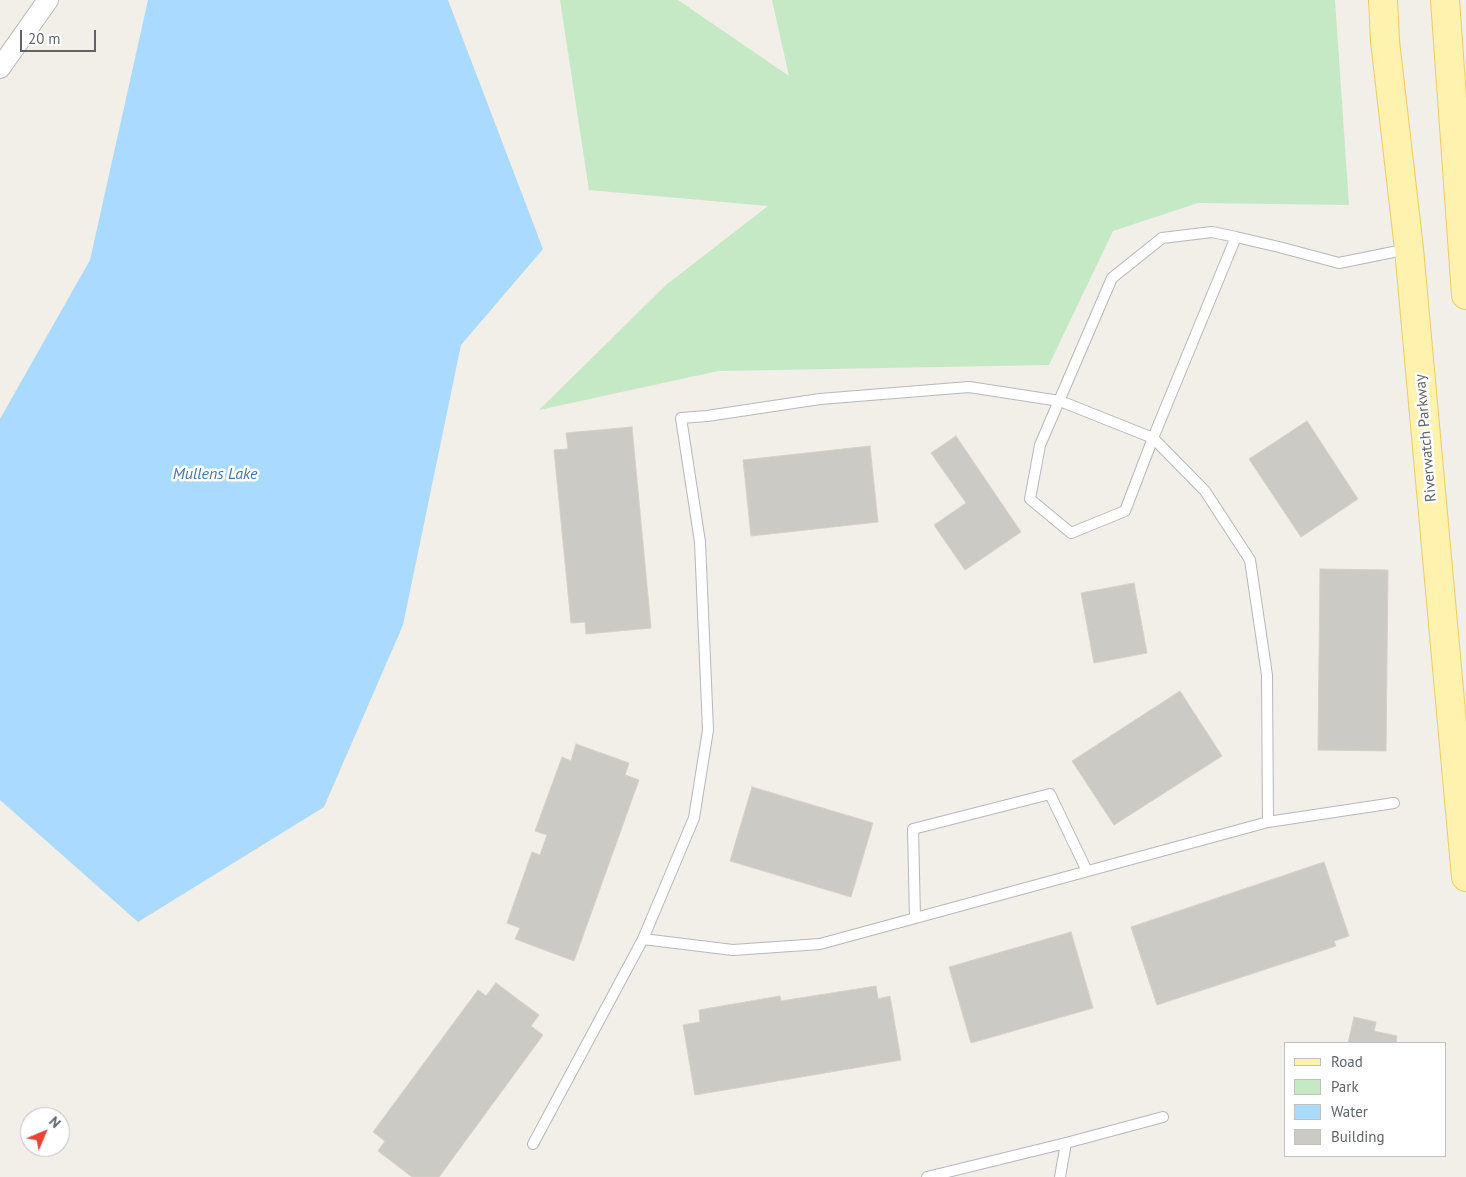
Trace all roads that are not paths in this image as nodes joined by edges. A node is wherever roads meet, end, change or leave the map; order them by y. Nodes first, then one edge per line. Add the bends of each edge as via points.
1 (48, 0) edge
2 (1383, 0) edge
3 (1445, 0) edge
4 (0, 68) edge
5 (1236, 237) junction
6 (1409, 249) junction
7 (1466, 295) edge
8 (1060, 400) junction
9 (1153, 438) junction
10 (1394, 803) dead end
11 (1268, 822) junction
12 (1087, 871) junction
13 (1466, 877) edge
14 (916, 918) junction
15 (643, 938) junction
16 (1163, 1117) dead end
17 (1066, 1143) junction
18 (532, 1144) dead end
19 (1060, 1176) edge
20 (927, 1177) edge
21 (1072, 1177) edge

1 - 4 street
2 - 6 main road, Riverwatch Parkway
3 - 7 main road
5 - 6 lane via 1339,263
5 - 8 lane via 1212,232 1162,238 1112,278
5 - 9 lane
6 - 13 main road, Riverwatch Parkway
8 - 9 lane
8 - 9 lane via 1040,445 1030,499 1071,533 1125,511
8 - 15 lane via 969,387 820,399 681,418 700,542 708,730 694,818
9 - 11 lane via 1205,491 1250,560 1267,675
10 - 11 lane
11 - 12 lane
12 - 14 lane
12 - 14 lane via 1050,794 913,829
14 - 15 lane via 810,945 733,950
15 - 18 lane
16 - 17 lane
17 - 19 lane
17 - 20 lane
19 - 21 lane

